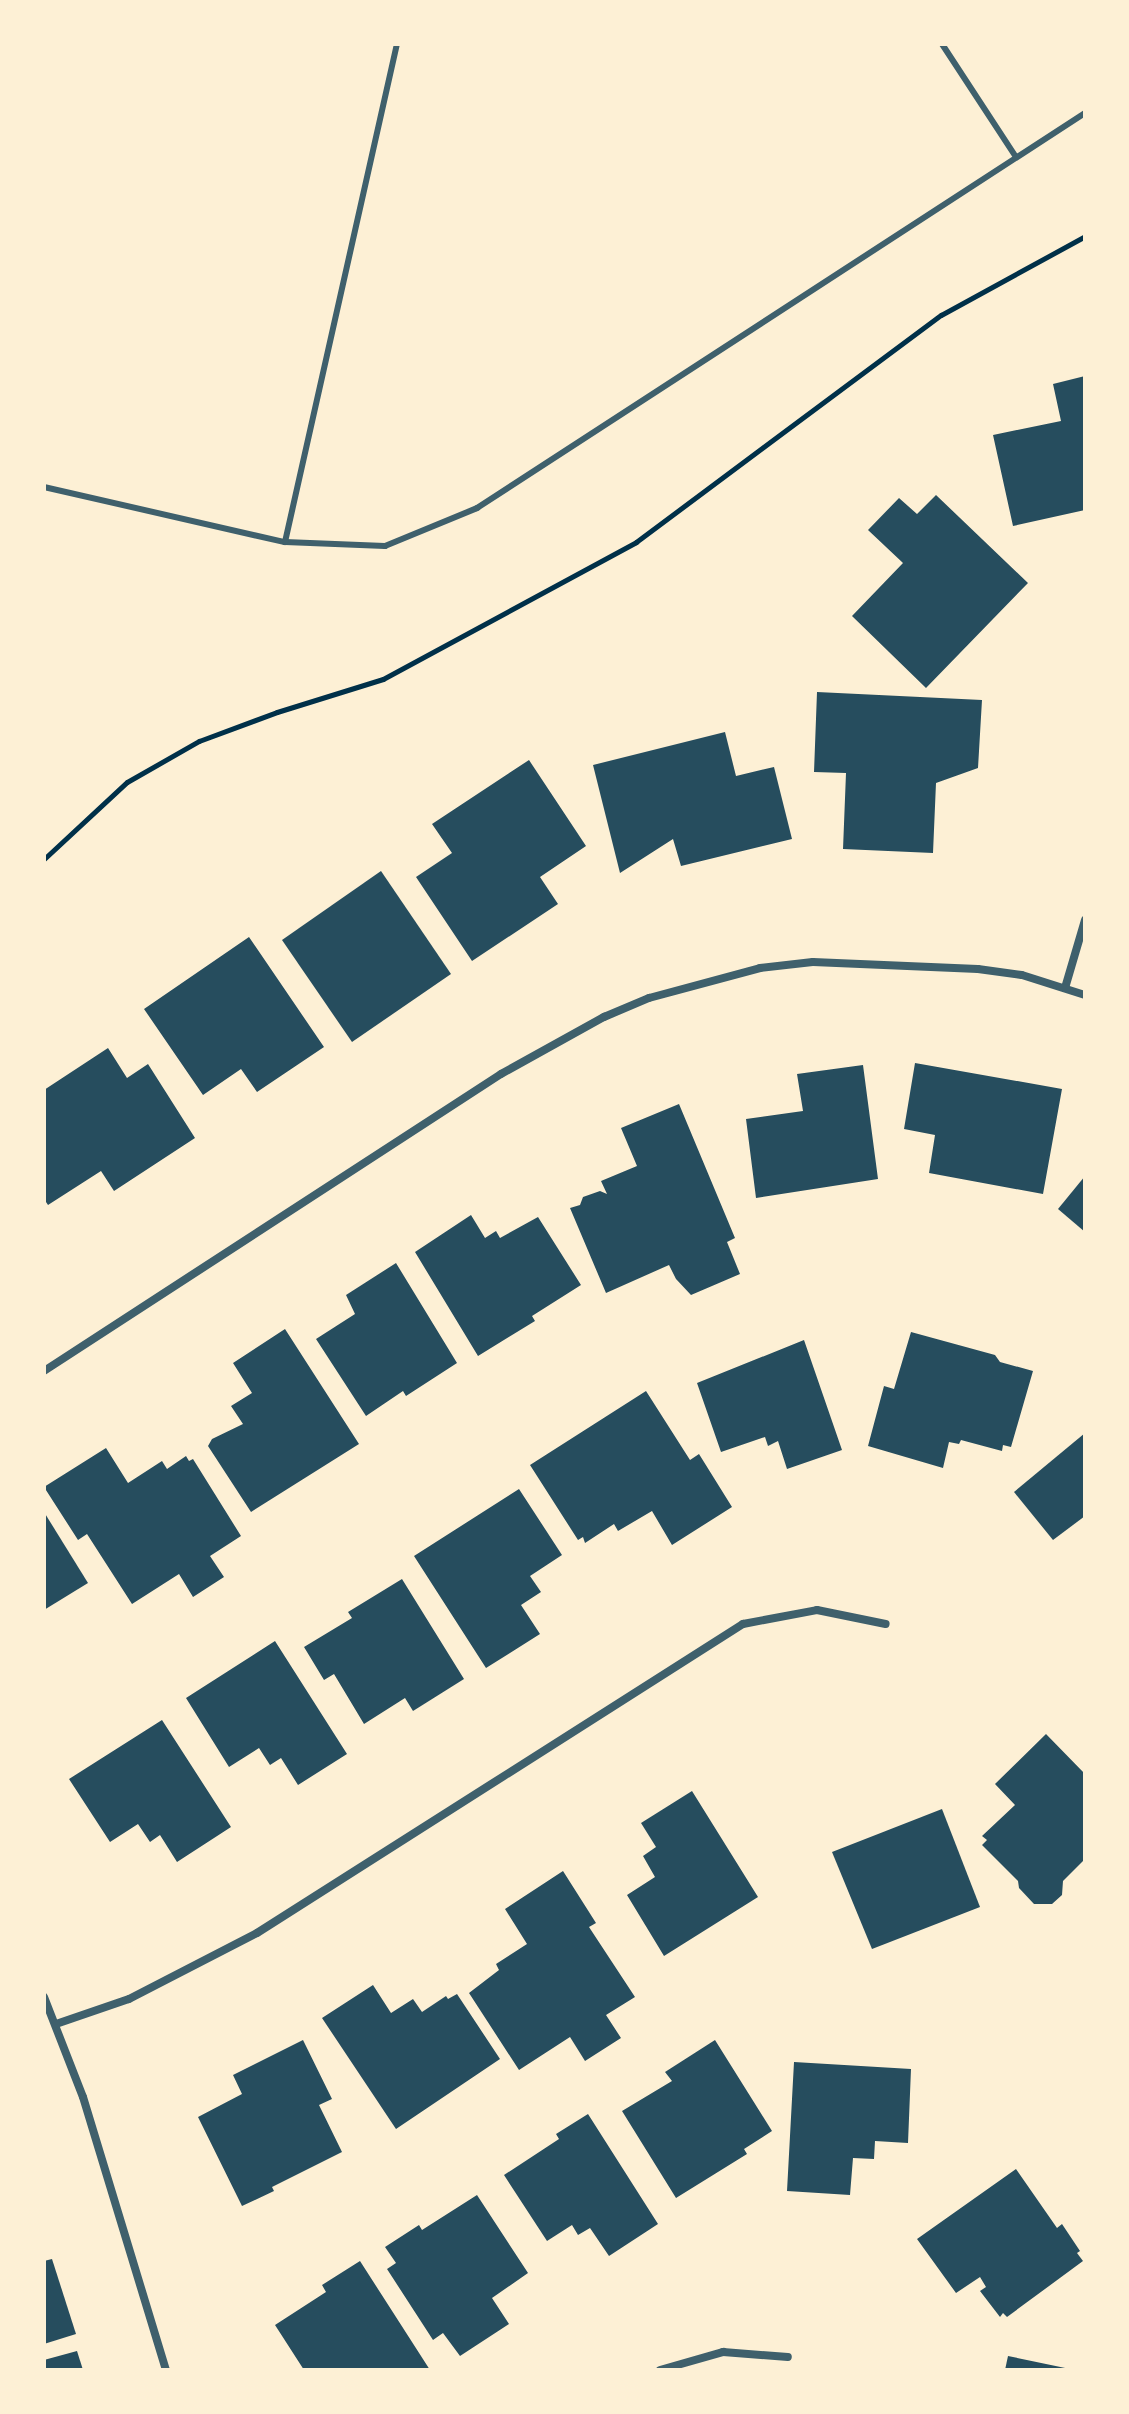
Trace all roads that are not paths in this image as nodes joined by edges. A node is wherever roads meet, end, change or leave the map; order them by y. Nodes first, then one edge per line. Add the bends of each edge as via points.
1 (397, 44) edge
2 (942, 44) edge
3 (1085, 113) edge
4 (1016, 157) junction
5 (44, 487) edge
6 (285, 542) junction
7 (1085, 920) edge
8 (1065, 988) junction
9 (1085, 995) edge
10 (44, 1371) edge
11 (886, 1624) dead end
12 (44, 1997) edge
13 (56, 2024) junction
14 (788, 2357) dead end
15 (166, 2370) edge
16 (660, 2370) edge

1 - 6 lane
2 - 4 lane
3 - 4 lane
4 - 6 lane via 477,508 385,546
5 - 6 lane
7 - 8 street
8 - 9 street
8 - 10 street via 978,969 813,962 760,968 649,998 501,1074
11 - 13 street via 817,1610 743,1624 257,1933 129,1999
12 - 13 street
13 - 15 street
14 - 16 street via 723,2352

